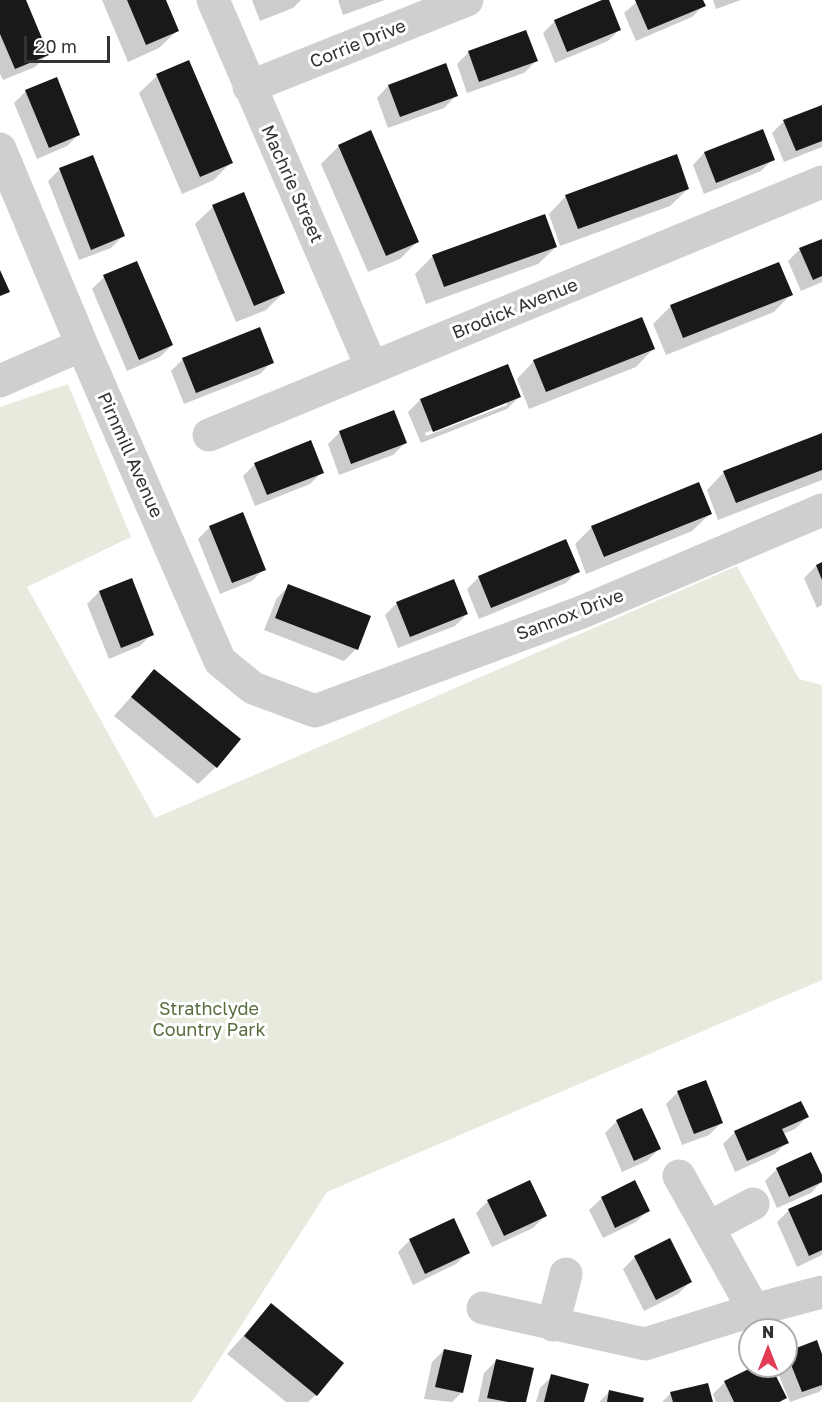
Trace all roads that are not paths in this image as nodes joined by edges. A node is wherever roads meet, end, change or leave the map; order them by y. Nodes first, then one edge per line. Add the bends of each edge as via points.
1 (213, 0) edge
2 (467, 0) edge
3 (249, 87) junction
4 (0, 149) edge
5 (822, 182) edge
6 (82, 345) junction
7 (372, 368) junction
8 (0, 381) edge
9 (209, 435) dead end
10 (822, 510) edge
11 (315, 711) joint
12 (679, 1176) dead end
13 (753, 1204) dead end
14 (708, 1228) junction
15 (566, 1274) dead end
16 (822, 1292) edge
17 (483, 1308) dead end
18 (754, 1310) junction
19 (553, 1324) junction

1 - 3 street, Machrie Street
2 - 3 street, Corrie Drive
3 - 7 street, Machrie Street
4 - 6 street, Pirnmill Avenue
5 - 7 street, Brodick Avenue
6 - 8 street
6 - 11 street, Pirnmill Avenue via 220,661 253,688
7 - 9 street, Brodick Avenue
10 - 11 street, Sannox Drive via 582,612
12 - 14 street
13 - 14 street
14 - 18 street
15 - 19 street
16 - 18 street
17 - 19 street
18 - 19 street via 645,1344

